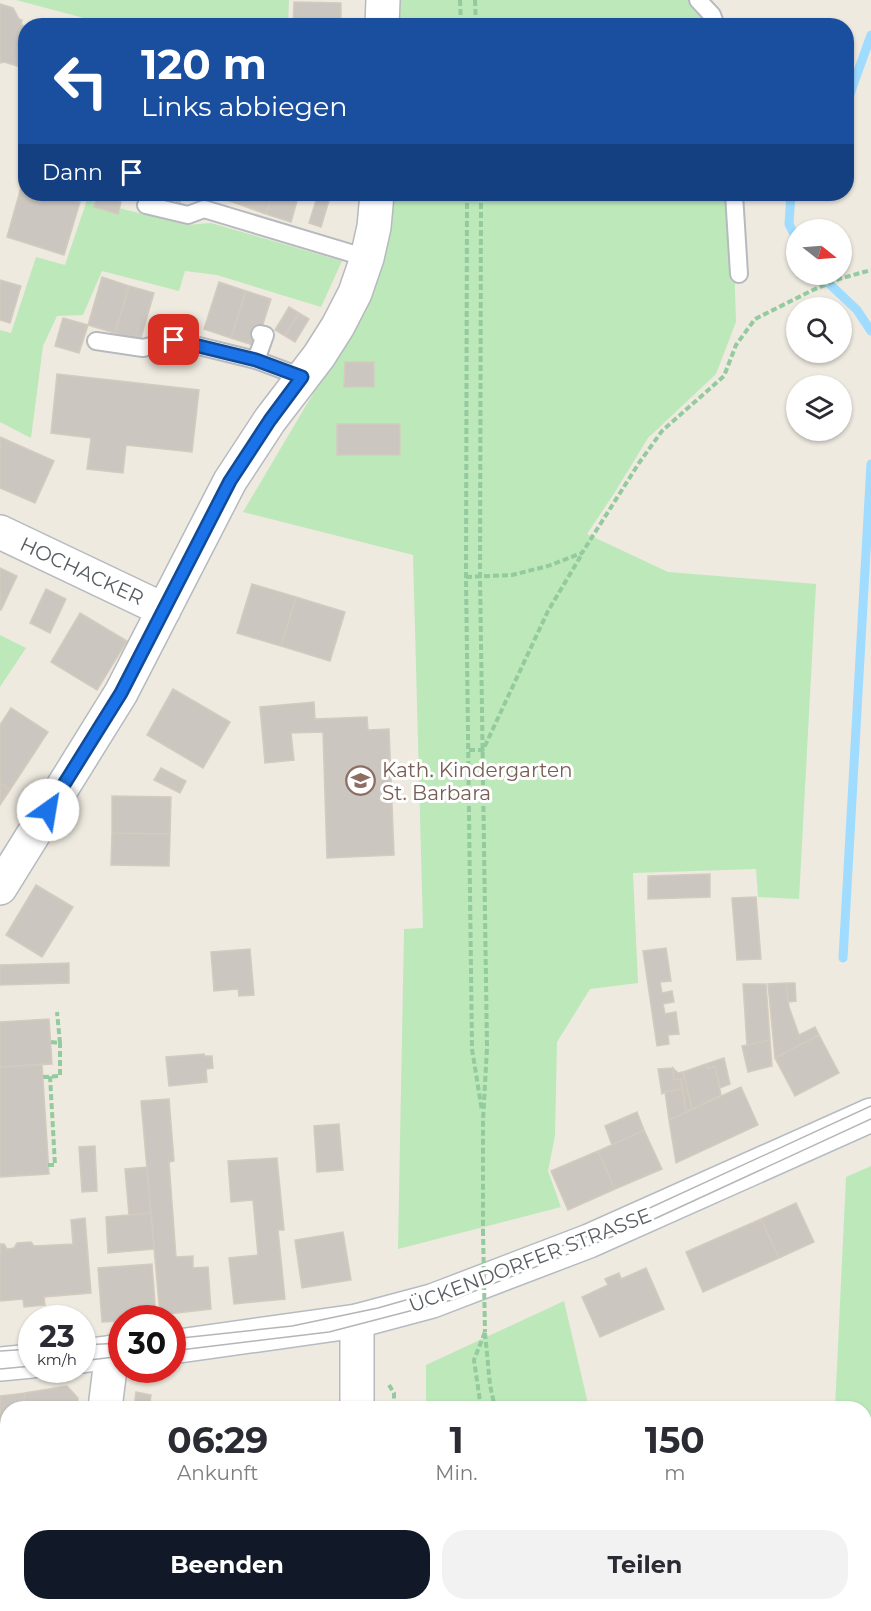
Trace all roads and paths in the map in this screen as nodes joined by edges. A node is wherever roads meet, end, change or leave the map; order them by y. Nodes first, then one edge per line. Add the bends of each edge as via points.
1 (383, 0) edge
2 (460, 0) edge
3 (475, 0) edge
4 (698, 0) edge
5 (382, 18) edge
6 (461, 18) edge
7 (476, 18) edge
8 (713, 18) edge
9 (376, 201) edge
10 (467, 201) edge
11 (481, 201) edge
12 (735, 201) edge
13 (146, 204) dead end
14 (367, 258) junction
15 (871, 270) edge
16 (740, 274) dead end
17 (260, 334) dead end
18 (96, 341) dead end
19 (256, 360) junction
20 (302, 377) junction
21 (0, 532) edge
22 (582, 553) junction
23 (480, 576) junction
24 (466, 577) junction
25 (164, 610) junction
26 (469, 750) junction
27 (483, 750) junction
28 (0, 888) edge
29 (57, 1012) dead end
30 (51, 1042) dead end
31 (60, 1043) junction
32 (50, 1076) junction
33 (43, 1077) dead end
34 (871, 1115) edge
35 (483, 1120) junction
36 (48, 1165) dead end
37 (357, 1321) junction
38 (485, 1332) junction
39 (186, 1345) edge
40 (105, 1353) edge
41 (18, 1362) edge
42 (0, 1364) edge
43 (105, 1401) edge
44 (357, 1401) edge
45 (480, 1401) edge
46 (493, 1401) edge

1 - 5 street
2 - 6 path
3 - 7 path
4 - 8 lane
9 - 14 street
10 - 24 path
11 - 23 path
12 - 16 lane
13 - 14 lane via 188,215 204,209
14 - 20 street via 338,326
15 - 22 path via 839,279 755,319 736,345 724,376 662,431
17 - 19 lane via 265,335
18 - 19 lane via 143,348 174,340
19 - 20 lane
20 - 25 street via 230,481
21 - 25 street, HOCHACKER
22 - 23 path via 512,575
22 - 27 path via 548,611
23 - 24 path
23 - 27 path
24 - 26 path
25 - 28 street via 121,693
26 - 27 path
26 - 35 path via 472,1049
27 - 35 path via 487,1048
29 - 31 path
30 - 31 path
31 - 32 path via 60,1076
32 - 33 path
32 - 36 path via 55,1165
34 - 37 street, ÜCKENDORFER STRASSE via 589,1241 432,1301
35 - 38 path, bridge
37 - 39 street, ÜCKENDORFER STRASSE
37 - 44 street
38 - 45 path via 474,1360
38 - 46 path
40 - 43 street
41 - 42 street

